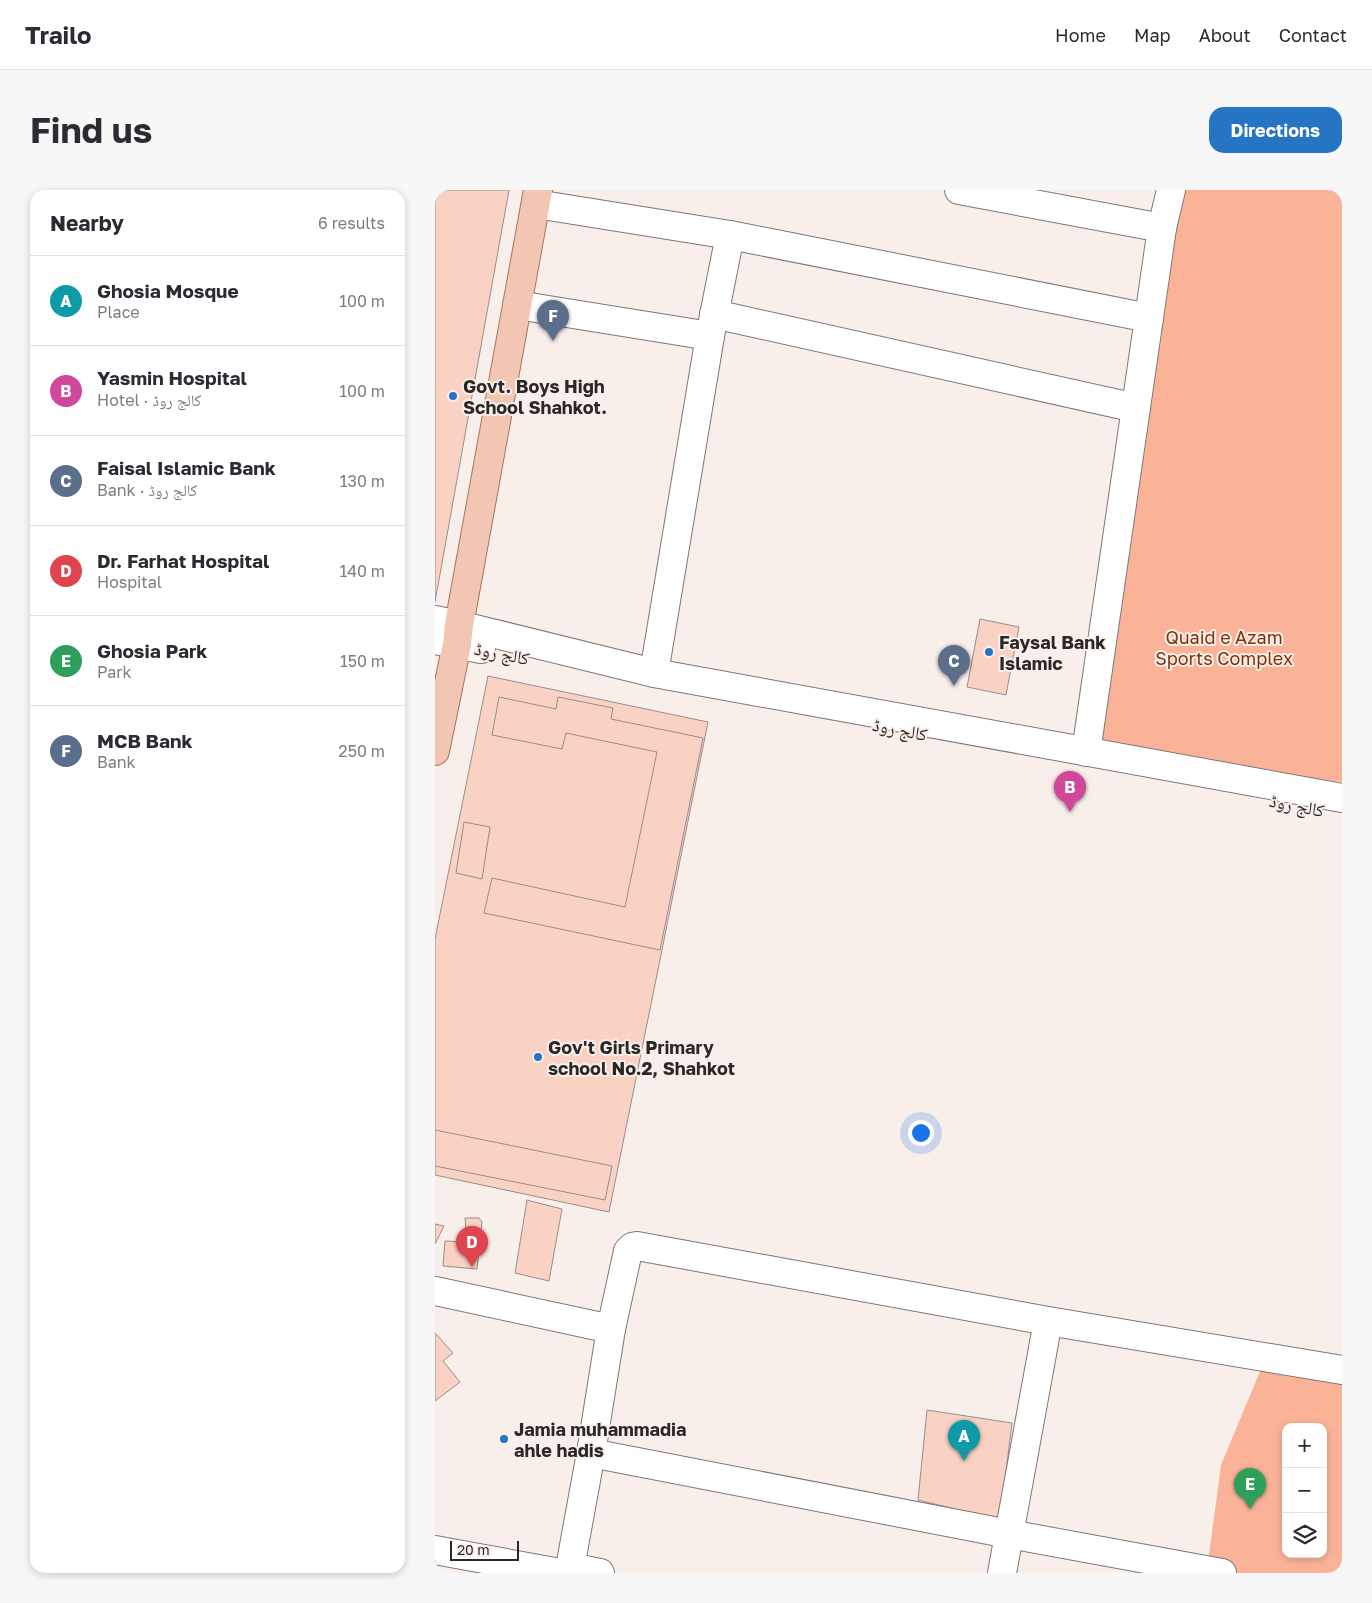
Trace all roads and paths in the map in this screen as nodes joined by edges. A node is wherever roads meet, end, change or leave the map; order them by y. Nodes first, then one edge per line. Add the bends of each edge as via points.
1 (959, 190) edge
2 (1171, 190) edge
3 (537, 197) edge
4 (1163, 228) junction
5 (730, 235) junction
6 (517, 305) junction
7 (1149, 318) junction
8 (712, 325) junction
9 (1136, 408) junction
10 (447, 632) edge
11 (654, 673) junction
12 (435, 751) edge
13 (1086, 752) junction
14 (1342, 798) edge
15 (1342, 814) edge
16 (435, 1291) edge
17 (1048, 1321) junction
18 (611, 1329) junction
19 (1342, 1370) edge
20 (591, 1453) junction
21 (1009, 1534) junction
22 (435, 1550) edge
23 (566, 1571) edge
24 (600, 1573) edge
25 (1002, 1573) edge
26 (1222, 1573) edge

1 - 4 street
2 - 4 street
3 - 5 street
3 - 6 main road
4 - 7 street
5 - 7 street
5 - 8 street
6 - 8 street
6 - 10 main road
7 - 9 street
8 - 9 street
8 - 11 street
9 - 13 street
10 - 11 street, کالج روڈ
10 - 12 main road
10 - 15 street, کالج روڈ
11 - 13 street, کالج روڈ
13 - 14 street, کالج روڈ
16 - 18 street
17 - 18 street via 637,1246 628,1251
17 - 19 street
17 - 21 street
18 - 20 street
20 - 21 street
20 - 23 street
21 - 25 street
21 - 26 street
22 - 23 street
23 - 24 street

